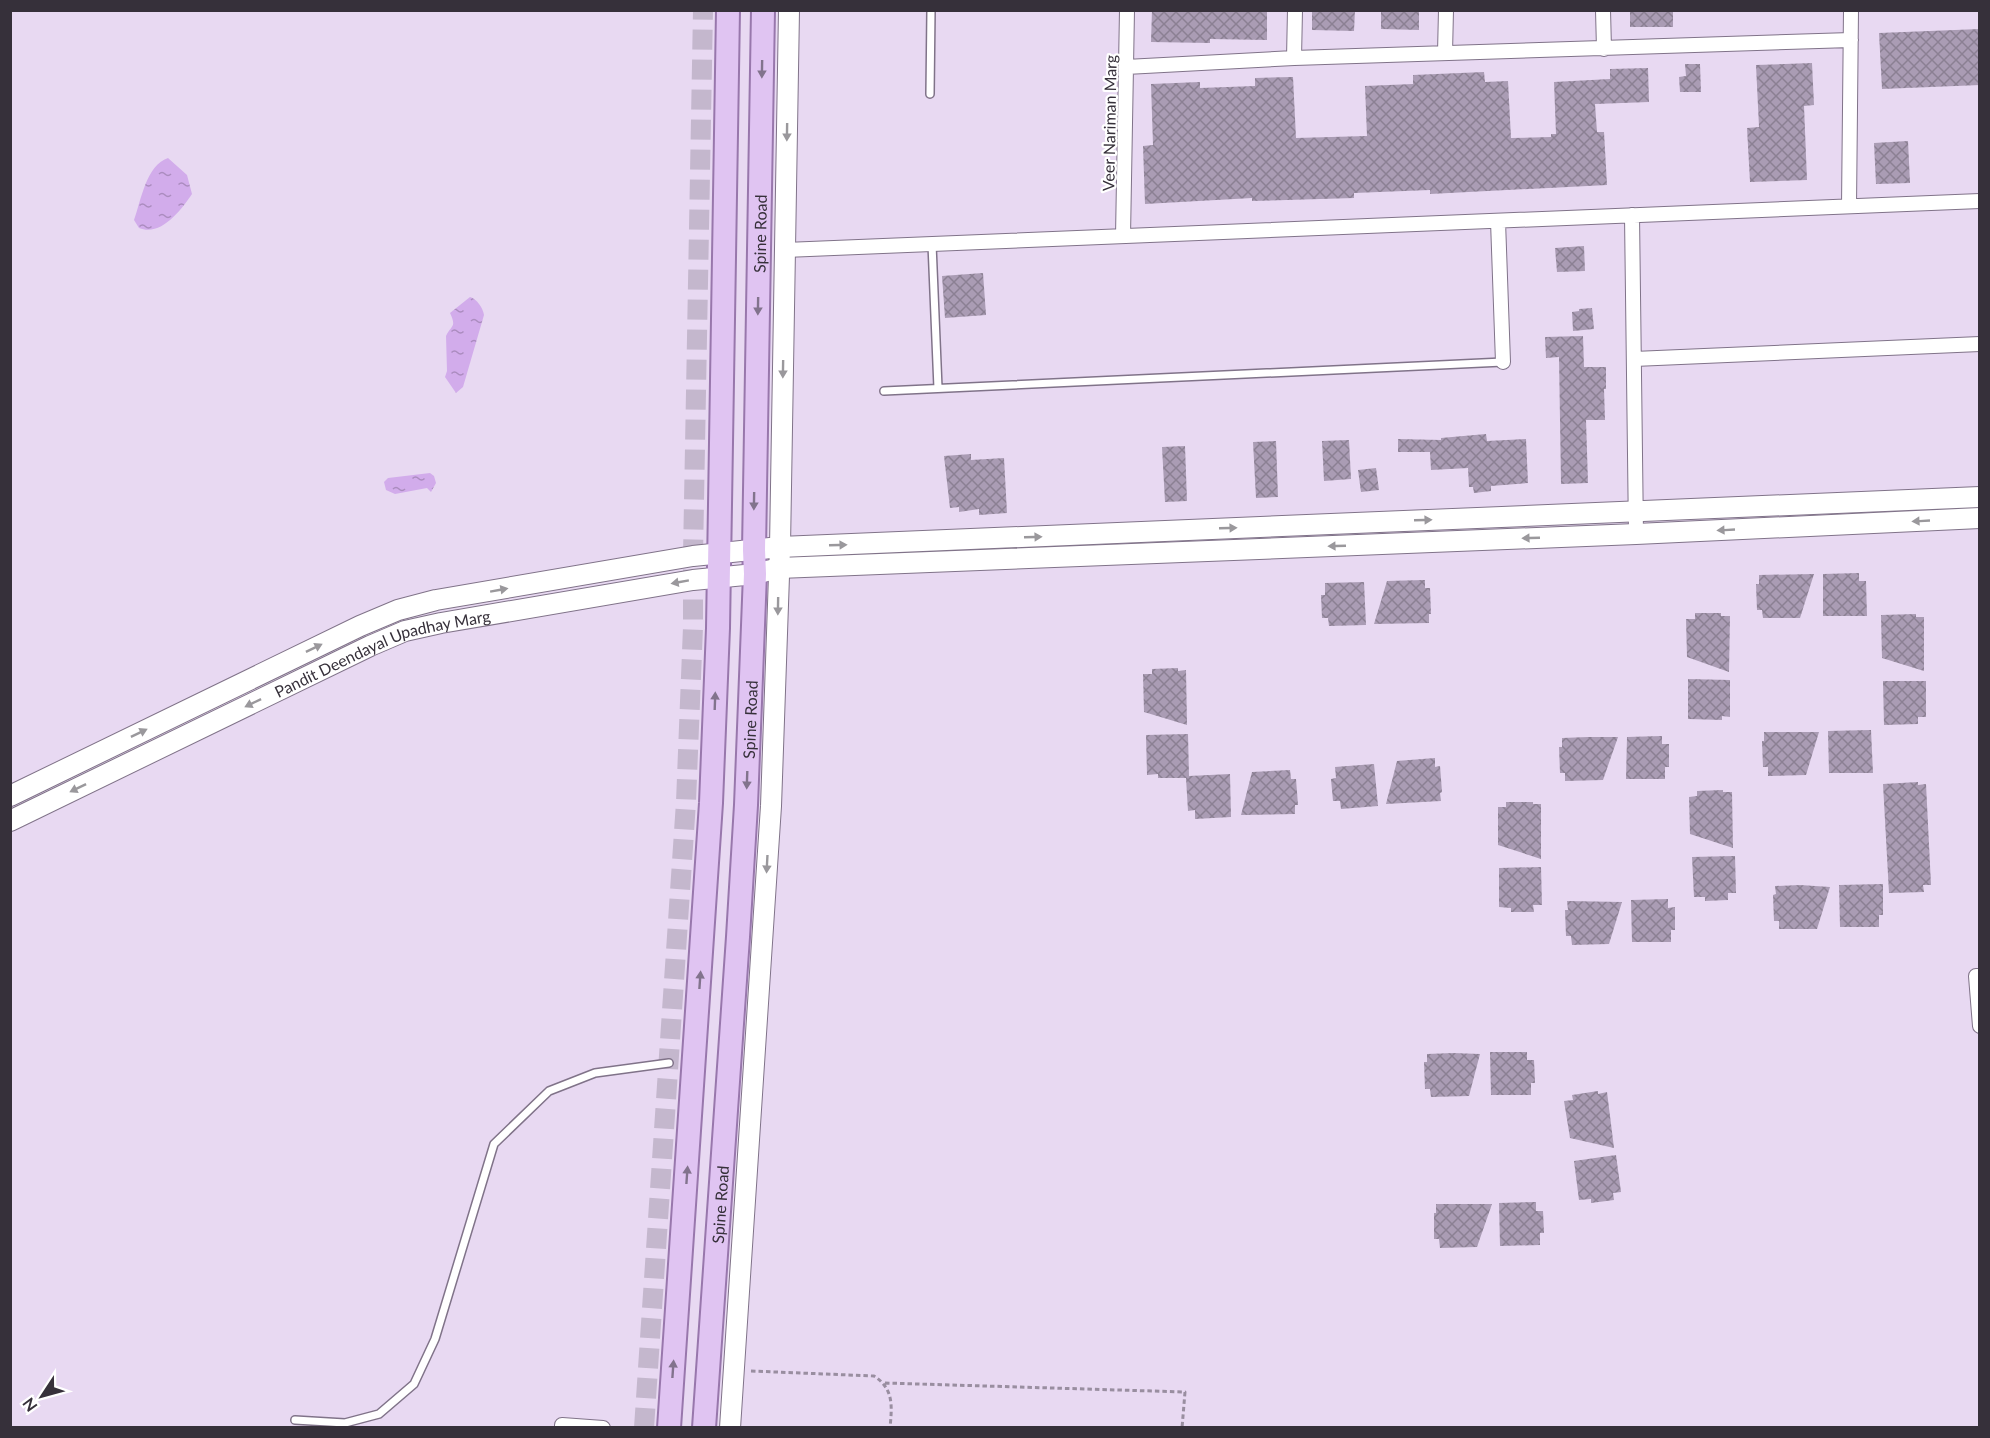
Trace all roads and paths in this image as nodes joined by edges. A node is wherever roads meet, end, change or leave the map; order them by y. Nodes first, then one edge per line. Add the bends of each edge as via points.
1 (728, 10) edge
2 (763, 10) edge
3 (789, 10) edge
4 (931, 10) edge
5 (1127, 10) edge
6 (1295, 10) edge
7 (1446, 10) edge
8 (1603, 10) edge
9 (1851, 10) edge
10 (1851, 40) junction
11 (1604, 49) junction
12 (1445, 53) junction
13 (1294, 58) junction
14 (1126, 67) junction
15 (930, 94) dead end
16 (1980, 201) edge
17 (1849, 206) junction
18 (1632, 215) junction
19 (1498, 221) junction
20 (1123, 236) junction
21 (932, 244) junction
22 (785, 250) junction
23 (1980, 344) edge
24 (1634, 359) junction
25 (1503, 362) joint
26 (938, 388) junction
27 (884, 391) dead end
28 (1980, 497) edge
29 (1636, 511) junction
30 (1980, 518) edge
31 (1636, 534) junction
32 (780, 547) junction
33 (753, 550) junction
34 (719, 554) junction
35 (779, 568) junction
36 (755, 574) junction
37 (719, 577) junction
38 (10, 796) edge
39 (10, 821) edge
40 (1978, 976) edge
41 (1980, 1026) edge
42 (669, 1062) dead end
43 (734, 1371) junction
44 (885, 1383) junction
45 (295, 1420) dead end
46 (562, 1428) edge
47 (603, 1428) edge
48 (669, 1428) edge
49 (704, 1428) edge
50 (730, 1428) edge
51 (890, 1428) edge
52 (1182, 1428) edge

1 - 34 main road
2 -> 33 main road, Spine Road
3 -> 22 main road, Spine Road
4 - 15 lane
5 - 14 street, Veer Nariman Marg
6 - 13 street
7 - 12 street
8 - 11 street
9 - 10 street
10 - 11 street
10 - 17 street
11 - 12 street
12 - 13 street
13 - 14 street
14 - 20 street, Veer Nariman Marg
16 - 17 street
17 - 18 street
18 - 19 street
18 - 24 street
19 - 20 street
19 - 25 street
20 - 21 street
21 - 22 street
21 - 26 lane
22 -> 32 main road, Spine Road
23 - 24 street
24 - 29 street
25 - 26 lane
26 - 27 lane
28 - 29 main road, Pandit Deendayal Upadhay Marg
29 - 31 street
32 -> 29 main road, Pandit Deendayal Upadhay Marg
30 -> 31 main road, Pandit Deendayal Upadhay Marg
31 -> 35 main road, Pandit Deendayal Upadhay Marg
32 - 33 main road, Pandit Deendayal Upadhay Marg
32 - 35 main road, Spine Road
33 - 34 main road, Pandit Deendayal Upadhay Marg
33 - 36 main road, Spine Road
34 - 37 main road
38 -> 34 main road, Pandit Deendayal Upadhay Marg via 398,610 436,600
35 - 36 main road, Pandit Deendayal Upadhay Marg
35 -> 43 main road, Spine Road via 771,806
36 - 37 main road, Pandit Deendayal Upadhay Marg
36 -> 49 main road, Spine Road via 739,925
37 -> 39 main road, Pandit Deendayal Upadhay Marg via 405,631
48 -> 37 main road via 711,803
40 - 41 street
42 - 45 lane via 595,1073 549,1091 494,1144 435,1339 414,1384 379,1414 345,1423
43 - 44 path via 874,1376
43 - 50 main road, Spine Road
44 - 51 path
44 - 52 path via 1185,1392
46 - 47 street

